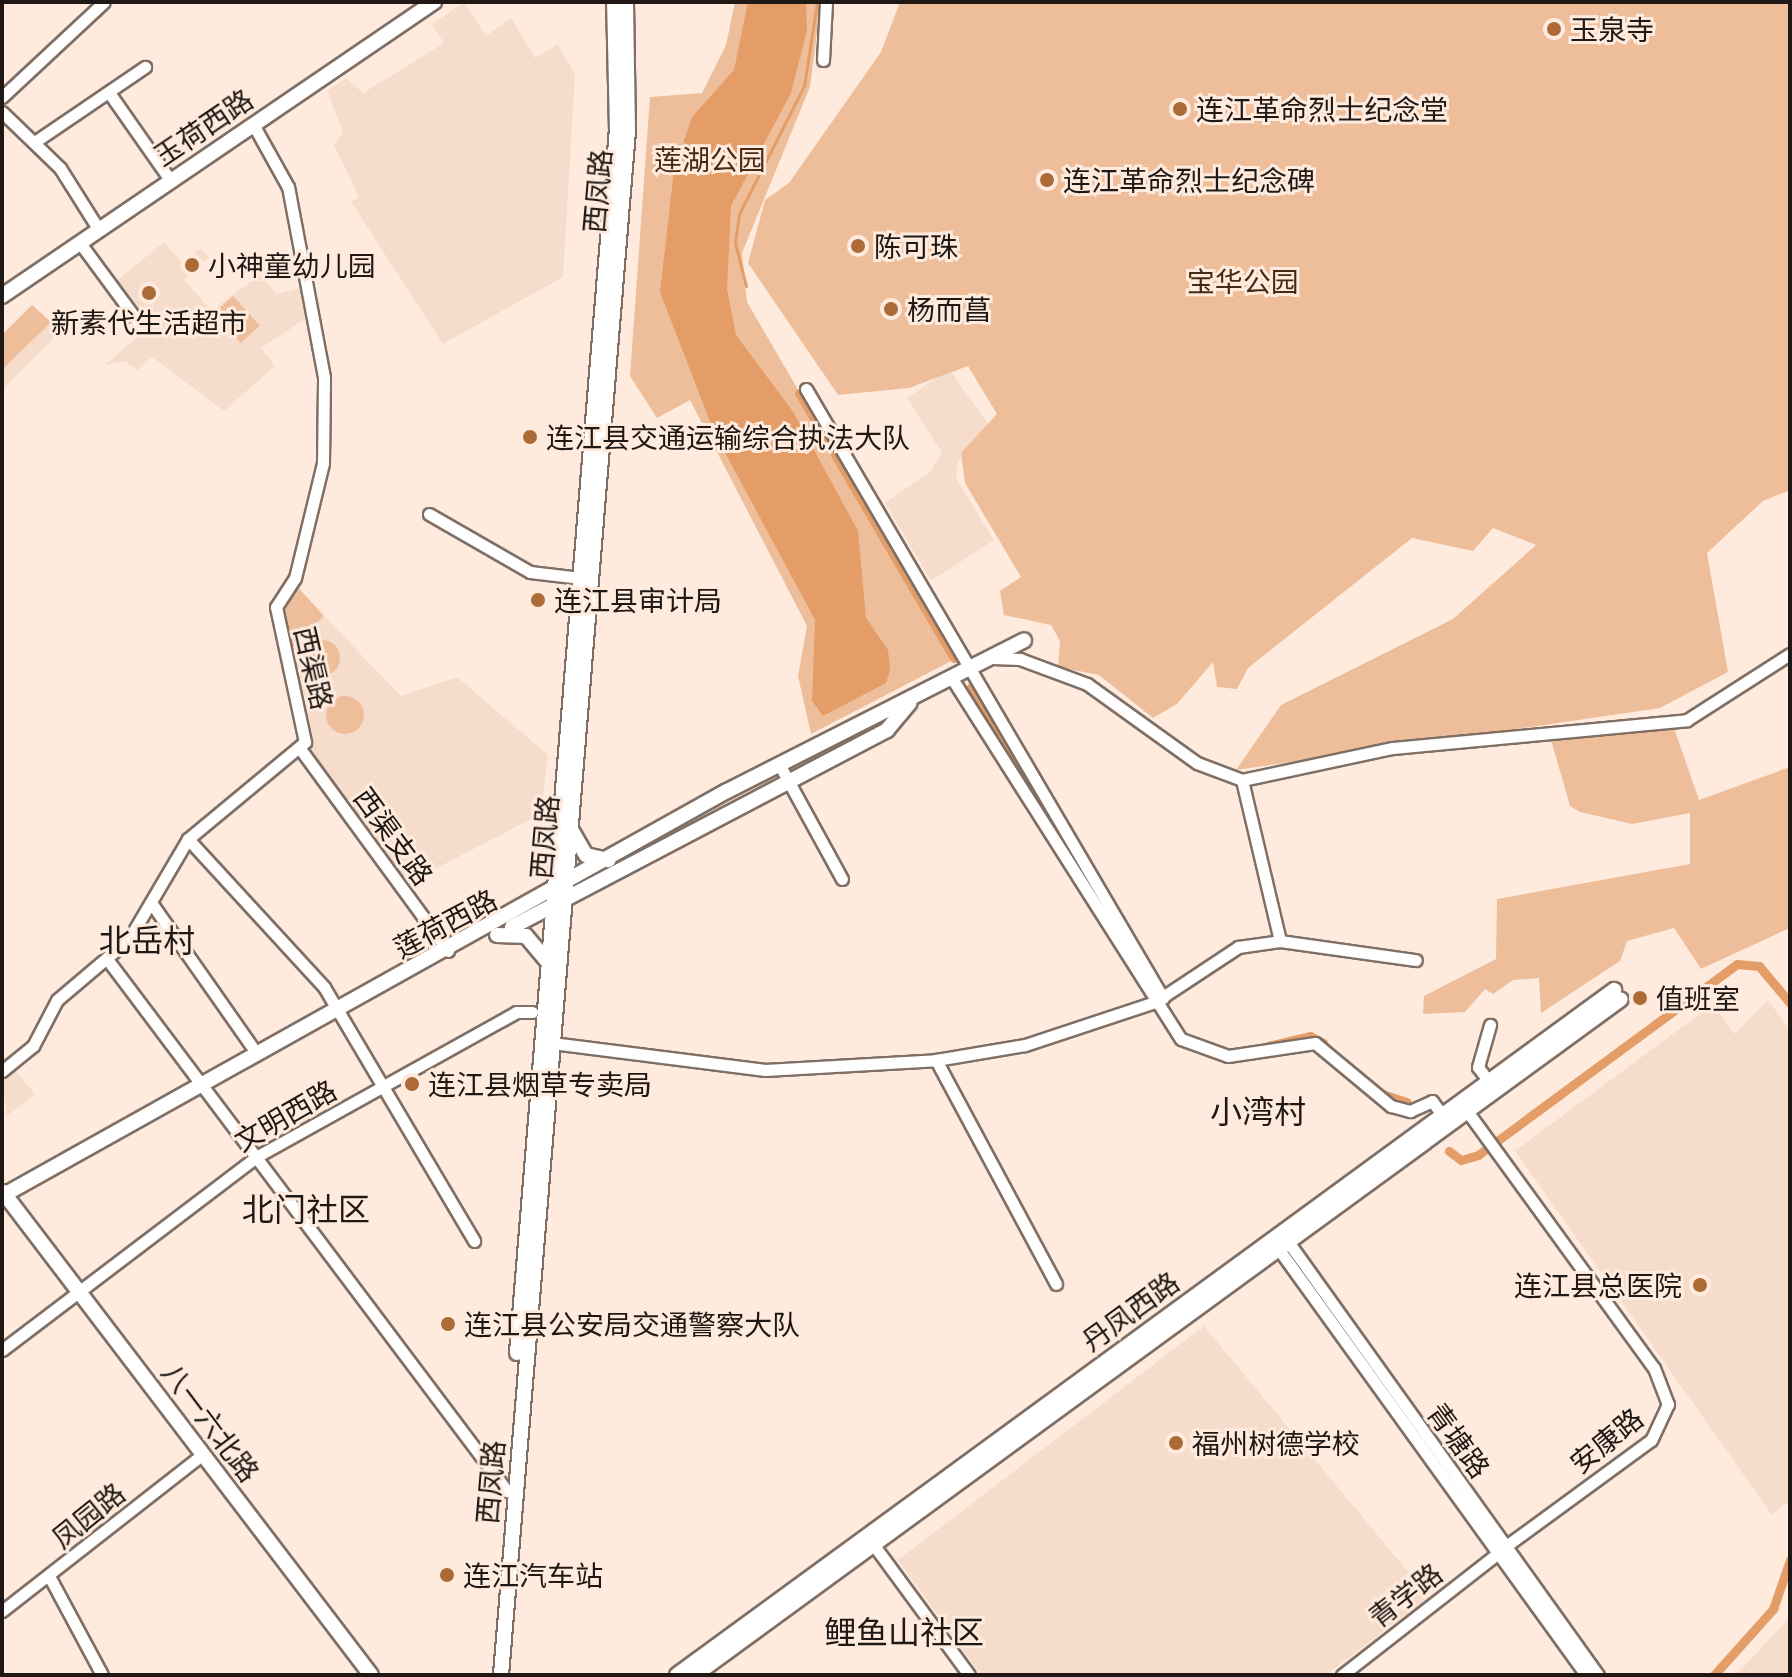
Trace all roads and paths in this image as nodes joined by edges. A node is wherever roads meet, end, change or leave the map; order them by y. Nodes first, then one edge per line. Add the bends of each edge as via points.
1 (104, 2) edge
2 (434, 2) edge
3 (614, 2) edge
4 (626, 2) edge
5 (828, 6) edge
6 (823, 60) dead end
7 (145, 67) dead end
8 (110, 94) junction
9 (2, 97) edge
10 (2, 112) edge
11 (253, 124) junction
12 (36, 141) junction
13 (171, 181) junction
14 (99, 230) junction
15 (80, 243) junction
16 (2, 296) edge
17 (142, 327) dead end
18 (806, 389) dead end
19 (429, 514) dead end
20 (581, 578) junction
21 (1024, 640) dead end
22 (1790, 654) edge
23 (992, 658) junction
24 (973, 668) junction
25 (953, 680) junction
26 (910, 703) junction
27 (301, 750) junction
28 (779, 764) junction
29 (1242, 780) junction
30 (789, 782) junction
31 (571, 827) junction
32 (188, 839) junction
33 (613, 866) junction
34 (842, 879) dead end
35 (560, 896) junction
36 (152, 904) junction
37 (497, 935) junction
38 (1280, 941) junction
39 (448, 951) junction
40 (107, 959) junction
41 (1416, 960) dead end
42 (549, 963) junction
43 (1159, 1000) junction
44 (532, 1012) dead end
45 (338, 1014) junction
46 (1490, 1025) dead end
47 (552, 1043) junction
48 (257, 1054) junction
49 (936, 1060) junction
50 (2, 1071) edge
51 (1487, 1079) junction
52 (382, 1087) junction
53 (205, 1088) junction
54 (1467, 1111) junction
55 (1442, 1115) junction
56 (256, 1157) junction
57 (4, 1197) edge
58 (474, 1241) dead end
59 (1280, 1241) junction
60 (1056, 1284) dead end
61 (79, 1291) junction
62 (2, 1350) edge
63 (203, 1454) junction
64 (507, 1491) junction
65 (870, 1540) junction
66 (1502, 1550) junction
67 (49, 1576) junction
68 (2, 1611) edge
69 (102, 1675) edge
70 (371, 1675) edge
71 (492, 1675) edge
72 (501, 1675) edge
73 (677, 1675) edge
74 (695, 1675) edge
75 (969, 1675) edge
76 (1342, 1675) edge
77 (1586, 1675) edge
78 (1598, 1675) edge

1 - 9 street
2 - 11 main road, 玉荷西路
3 - 20 main road, 西凤路 via 617,130
4 - 31 main road, 西凤路 via 628,131
5 - 6 street
7 - 8 street
8 - 12 street
8 - 13 street
10 - 12 street
11 - 13 main road, 玉荷西路
11 - 27 street, 西渠路 via 288,187 324,377 325,456 297,573 276,607 305,731
12 - 14 street
13 - 14 main road, 玉荷西路
14 - 15 main road, 玉荷西路
15 - 16 main road, 玉荷西路
15 - 17 street
18 - 24 street
19 - 20 street via 530,572
20 - 35 main road, 西凤路
21 - 23 main road, 莲荷西路
22 - 29 street via 1687,720 1393,748
23 - 24 main road, 莲荷西路
23 - 29 street via 1020,659 1087,684 1197,763
24 - 25 main road, 莲荷西路
24 - 43 street
25 - 26 main road, 莲荷西路
25 - 43 street
26 - 28 main road, 莲荷西路 via 887,707
26 - 30 main road, 莲荷西路 via 896,725
27 - 32 street, 西渠路
27 - 39 street, 西渠支路
28 - 30 street
28 - 33 main road, 莲荷西路
29 - 38 street
30 - 33 main road, 莲荷西路
30 - 34 street
31 - 33 main road via 586,855
31 - 35 main road, 西凤路
32 - 36 street, 西渠路
32 - 45 street via 321,983
33 - 35 main road, 莲荷西路
35 - 37 main road, 莲荷西路
35 - 39 main road, 莲荷西路
35 - 42 main road, 西凤路
35 - 47 main road, 西凤路
36 - 40 street, 西渠路
36 - 48 street
37 - 42 main road via 526,936
37 - 45 main road, 莲荷西路
38 - 41 street
38 - 43 street via 1238,947
39 - 45 main road, 莲荷西路
40 - 50 street, 西渠路 via 57,1000 33,1046
40 - 53 street
42 - 64 main road, 西凤路
43 - 49 street via 1025,1045
43 - 55 street via 1175,1034 1199,1050 1246,1055 1315,1043 1391,1106 1410,1111 1432,1101
44 - 52 street, 文明西路 via 516,1012
45 - 48 main road, 莲荷西路
45 - 52 street
45 - 53 main road, 莲荷西路
46 - 51 street via 1478,1067
47 - 49 street via 765,1070
47 - 72 main road, 西凤路
48 - 53 main road, 莲荷西路
49 - 60 street
51 - 54 main road, 丹凤西路 via 1618,995
51 - 55 main road, 丹凤西路
52 - 56 street, 文明西路
52 - 58 street
53 - 56 street
53 - 57 main road, 莲荷西路
54 - 59 main road, 丹凤西路
54 - 66 street, 安康路 via 1654,1368 1668,1404 1651,1440
55 - 59 main road, 丹凤西路
56 - 61 street, 文明西路
56 - 64 street
57 - 61 main road, 八一六北路
59 - 65 main road, 丹凤西路
59 - 66 street, 青塘路
61 - 62 street, 文明西路
61 - 63 main road, 八一六北路
63 - 67 street, 凤园路
63 - 70 main road, 八一六北路
64 - 71 main road, 西凤路
65 - 73 main road, 丹凤西路
65 - 74 main road, 丹凤西路
65 - 75 street
66 - 76 street, 青学路
66 - 77 street, 青塘路
66 - 78 street, 青塘路
67 - 68 street, 凤园路
67 - 69 street

